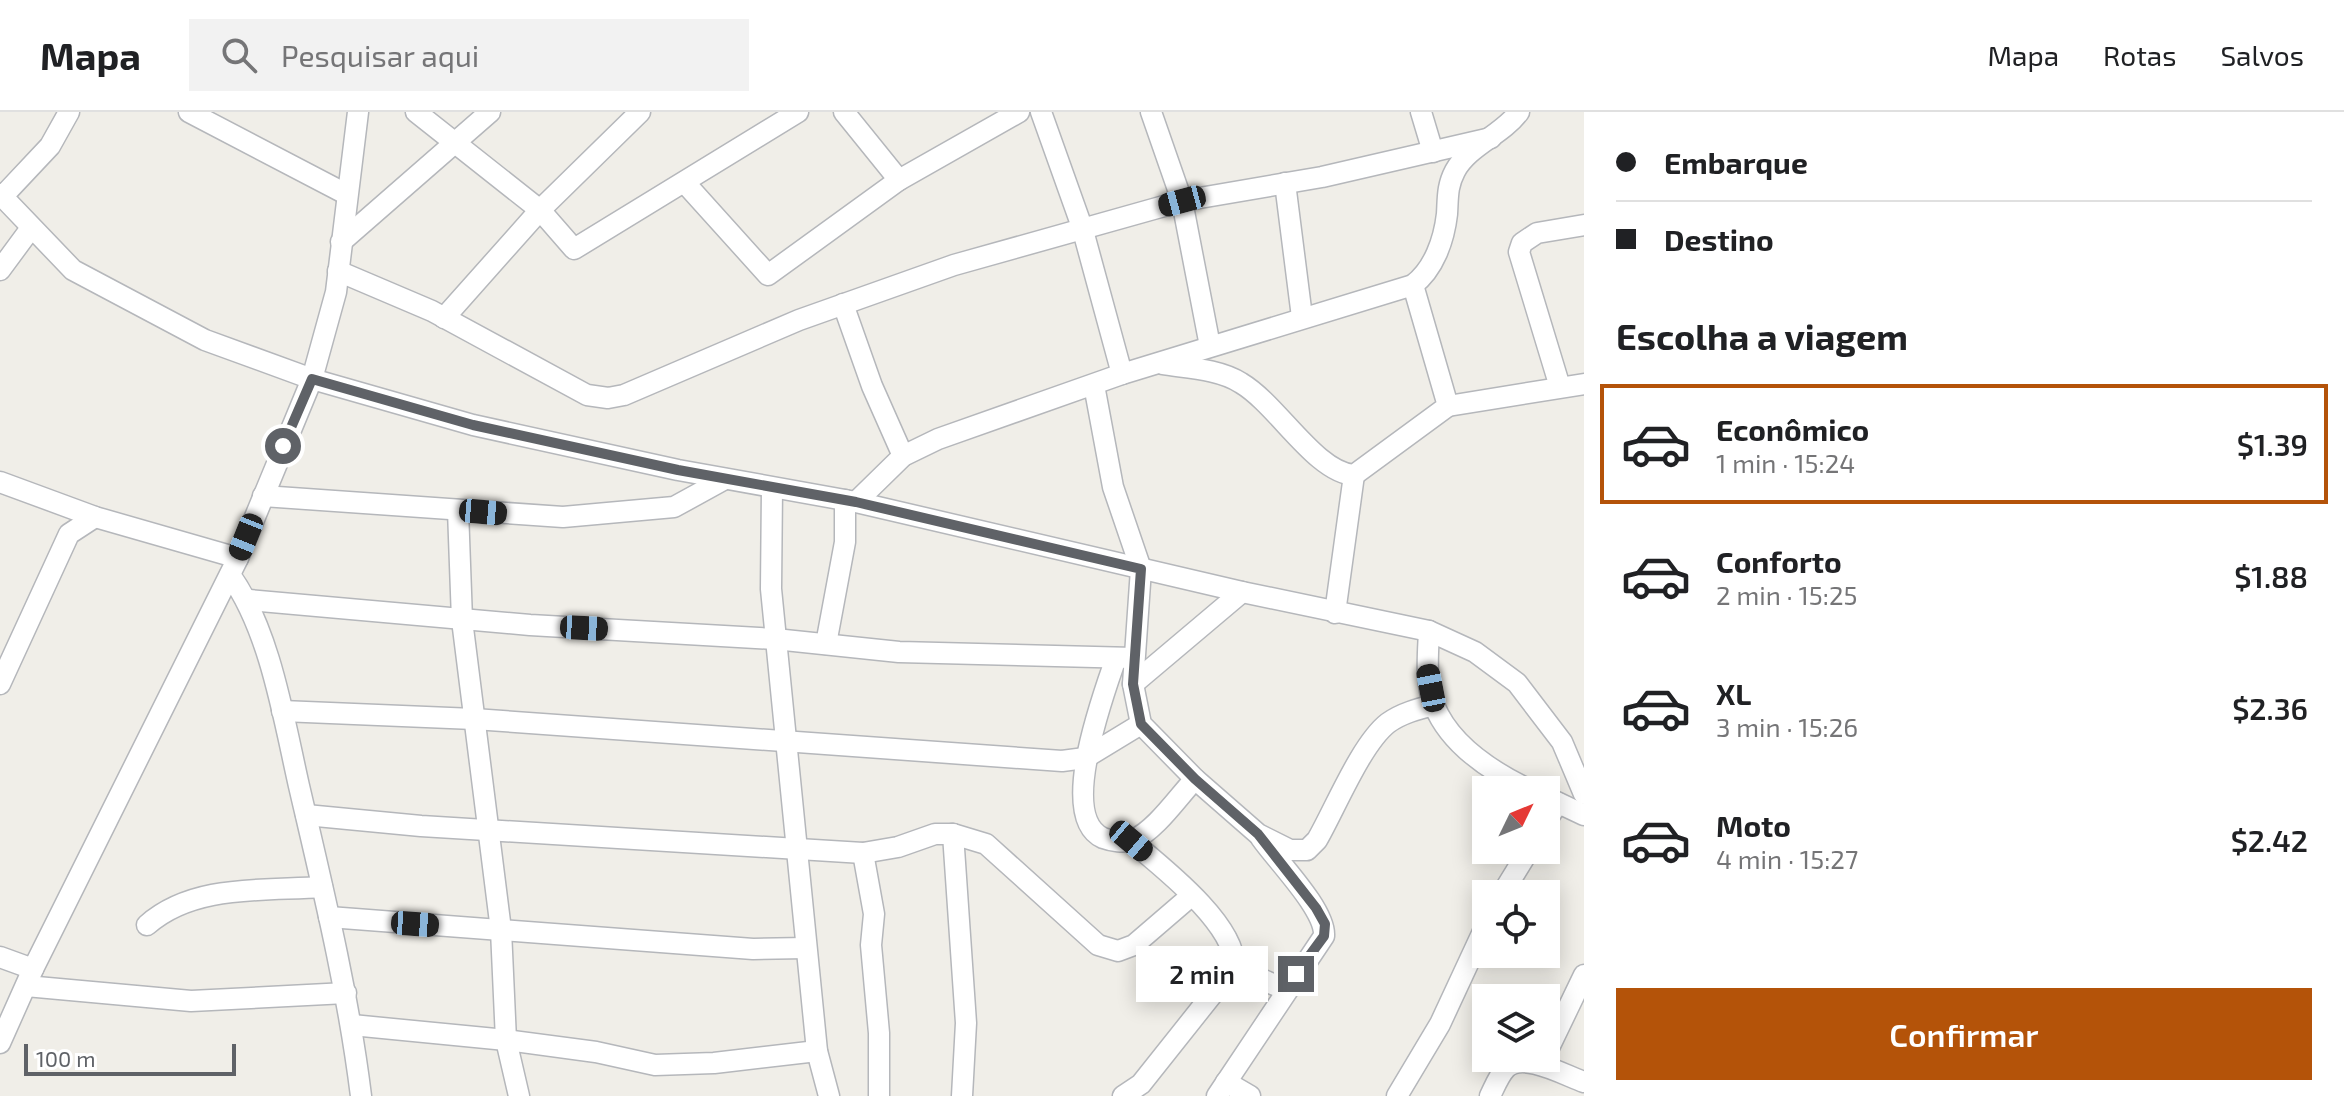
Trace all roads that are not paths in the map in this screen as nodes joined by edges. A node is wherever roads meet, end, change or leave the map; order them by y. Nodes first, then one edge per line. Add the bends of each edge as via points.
1 (69, 112) edge
2 (189, 112) edge
3 (358, 112) edge
4 (416, 112) edge
5 (490, 112) edge
6 (640, 112) edge
7 (798, 112) edge
8 (844, 112) edge
9 (1019, 112) edge
10 (1041, 112) edge
11 (1151, 112) edge
12 (1421, 112) edge
13 (1519, 112) edge
14 (1491, 138) junction
15 (456, 141) junction
16 (1433, 152) junction
17 (899, 180) junction
18 (685, 183) junction
19 (1285, 183) junction
20 (346, 194) junction
21 (1, 195) edge
22 (1182, 201) junction
23 (540, 210) junction
24 (1584, 225) edge
25 (1082, 227) junction
26 (31, 228) junction
27 (341, 242) junction
28 (0, 270) edge
29 (338, 271) junction
30 (1413, 285) junction
31 (843, 304) junction
32 (1302, 317) junction
33 (444, 318) junction
34 (1210, 346) junction
35 (1158, 363) junction
36 (1122, 374) junction
37 (312, 379) junction
38 (1584, 384) edge
39 (1094, 385) junction
40 (1560, 387) junction
41 (1448, 406) junction
42 (903, 456) junction
43 (1354, 475) junction
44 (725, 479) junction
45 (0, 482) edge
46 (772, 488) junction
47 (263, 496) junction
48 (851, 501) junction
49 (62, 505) junction
50 (458, 510) junction
51 (95, 517) junction
52 (69, 534) junction
53 (234, 566) junction
54 (1141, 569) junction
55 (1242, 592) junction
56 (249, 600) junction
57 (1335, 613) junction
58 (462, 620) junction
59 (1429, 631) junction
60 (775, 639) junction
61 (826, 644) junction
62 (1125, 658) junction
63 (0, 684) edge
64 (1133, 684) junction
65 (1434, 705) junction
66 (282, 711) junction
67 (474, 719) junction
68 (1141, 724) junction
69 (784, 743) junction
70 (1085, 758) junction
71 (1507, 776) edge
72 (1195, 779) junction
73 (1584, 794) edge
74 (1560, 804) edge
75 (306, 815) junction
76 (1584, 815) edge
77 (488, 830) junction
78 (953, 834) junction
79 (1258, 834) junction
80 (1131, 841) junction
81 (795, 849) junction
82 (863, 853) junction
83 (322, 887) junction
84 (1191, 896) junction
85 (329, 917) junction
86 (147, 925) dead end
87 (501, 930) junction
88 (806, 948) junction
89 (1472, 955) edge
90 (0, 957) edge
91 (1234, 967) junction
92 (1584, 975) edge
93 (30, 977) junction
94 (1286, 990) junction
95 (346, 993) junction
96 (352, 1025) junction
97 (1560, 1025) edge
98 (506, 1040) junction
99 (0, 1043) edge
100 (817, 1051) junction
101 (1560, 1068) edge
102 (1504, 1072) edge
103 (1584, 1082) edge
104 (1221, 1089) edge
105 (361, 1096) edge
106 (519, 1096) edge
107 (829, 1096) edge
108 (879, 1096) edge
109 (962, 1096) edge
110 (1124, 1096) edge
111 (1250, 1096) edge
112 (1397, 1096) edge
113 (1490, 1096) edge

1 - 21 street via 50,146
2 - 20 street
3 - 20 street
4 - 15 street
5 - 15 street
6 - 23 street
7 - 18 street
8 - 17 street
9 - 17 street
10 - 25 street
11 - 22 street
12 - 16 street
13 - 14 street
14 - 16 street
14 - 30 street via 1455,169 1433,262
15 - 23 street
15 - 27 street
16 - 19 street
17 - 18 street via 768,275
18 - 23 street via 578,249 569,247
19 - 22 street
19 - 32 street
20 - 27 street
21 - 26 street
22 - 25 street
22 - 34 street
23 - 33 street
24 - 40 street via 1537,233 1522,243 1519,252
25 - 31 street
25 - 36 street
26 - 28 street
26 - 37 street via 73,270 141,308 205,340
27 - 29 street
29 - 33 street
29 - 37 street
30 - 32 street
30 - 41 street
31 - 33 street via 608,398 587,395
31 - 42 street
32 - 34 street
34 - 35 street
35 - 36 street
35 - 43 street via 1242,383 1322,462 1339,474
36 - 39 street
37 - 44 street via 473,425
37 - 47 street
38 - 40 street
39 - 42 street
39 - 54 street via 1113,487
40 - 41 street
41 - 43 street
42 - 48 street
43 - 57 street
44 - 46 street
44 - 50 street via 674,507 654,511 563,517
45 - 49 street
46 - 48 street
46 - 60 street
47 - 50 street
47 - 53 street
48 - 54 street
48 - 61 street
49 - 51 street
49 - 52 street
50 - 58 street
51 - 52 street
51 - 53 street
52 - 63 street
53 - 56 street
53 - 93 street
54 - 55 street
54 - 62 street
55 - 57 street
55 - 64 street
56 - 58 street
56 - 66 street
57 - 59 street
58 - 60 street
58 - 67 street
59 - 65 street
59 - 73 street via 1475,652 1517,683 1562,742
60 - 61 street
60 - 69 street
61 - 62 street via 899,652
62 - 64 street
62 - 70 street
64 - 68 street
65 - 71 street via 1477,758
65 - 79 street via 1387,724 1365,750 1307,850 1290,850
66 - 67 street
66 - 75 street
67 - 69 street
67 - 77 street
68 - 70 street
68 - 72 street
69 - 70 street via 1062,761
69 - 81 street
70 - 80 street via 1086,823 1109,841
72 - 79 street
72 - 80 street
74 - 76 street
75 - 77 street
75 - 83 street
77 - 81 street
77 - 87 street
78 - 82 street
78 - 84 street via 986,844 1098,945 1118,951 1134,945
78 - 109 street via 966,1023
79 - 94 street via 1325,924 1324,936
80 - 84 street
81 - 82 street
81 - 88 street
82 - 108 street via 874,914
83 - 85 street
83 - 86 street via 194,897 164,909
84 - 91 street via 1231,942
85 - 87 street
85 - 95 street
87 - 88 street via 753,949
87 - 98 street
88 - 100 street
89 - 112 street via 1440,1024
90 - 93 street
91 - 94 street
91 - 110 street via 1141,1084
92 - 97 street
93 - 95 street via 191,1001
93 - 99 street
94 - 104 street
95 - 96 street
96 - 98 street
96 - 105 street
98 - 100 street via 655,1065
98 - 106 street
100 - 107 street
101 - 103 street
102 - 113 street
104 - 111 street

